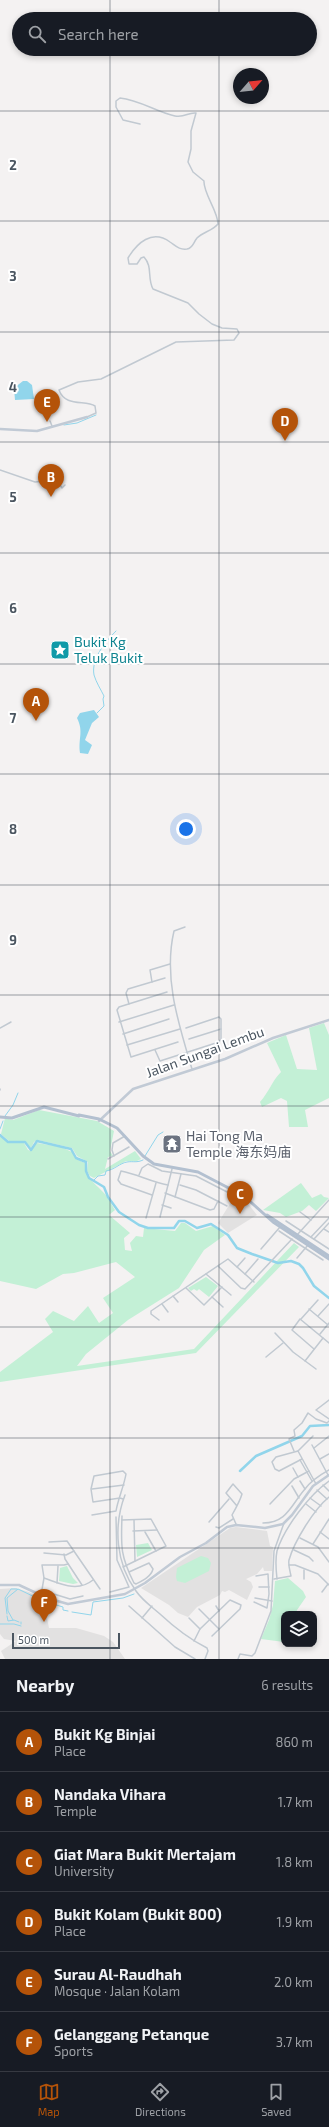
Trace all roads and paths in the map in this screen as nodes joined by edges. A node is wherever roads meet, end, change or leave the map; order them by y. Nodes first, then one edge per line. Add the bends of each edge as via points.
1 (140, 124) dead end
2 (87, 417) joint
3 (50, 421) dead end
4 (52, 426) junction
5 (0, 429) edge
6 (0, 470) edge
7 (66, 485) dead end
8 (185, 927) dead end
9 (170, 964) junction
10 (165, 978) dead end
11 (152, 982) junction
12 (167, 992) dead end
13 (129, 1004) junction
14 (174, 1004) junction
15 (169, 1019) dead end
16 (329, 1020) edge
17 (10, 1022) dead end
18 (119, 1022) junction
19 (0, 1028) edge
20 (186, 1028) dead end
21 (181, 1029) junction
22 (221, 1029) junction
23 (123, 1034) junction
24 (189, 1039) dead end
25 (178, 1042) dead end
26 (127, 1045) junction
27 (155, 1050) junction
28 (188, 1052) junction
29 (192, 1069) junction
30 (104, 1115) junction
31 (0, 1117) edge
32 (99, 1120) junction
33 (104, 1121) junction
34 (120, 1132) junction
35 (125, 1136) junction
36 (129, 1147) dead end
37 (114, 1156) junction
38 (108, 1159) dead end
39 (172, 1168) junction
40 (171, 1173) junction
41 (181, 1174) junction
42 (139, 1175) junction
43 (156, 1183) junction
44 (168, 1185) junction
45 (180, 1185) junction
46 (166, 1194) junction
47 (152, 1195) junction
48 (233, 1195) dead end
49 (175, 1198) junction
50 (329, 1200) edge
51 (218, 1201) junction
52 (162, 1206) junction
53 (227, 1206) dead end
54 (171, 1208) dead end
55 (262, 1212) junction
56 (300, 1212) dead end
57 (160, 1217) dead end
58 (146, 1218) dead end
59 (329, 1218) edge
60 (311, 1220) junction
61 (286, 1221) dead end
62 (329, 1223) edge
63 (328, 1226) edge
64 (280, 1229) junction
65 (324, 1229) junction
66 (301, 1231) junction
67 (329, 1232) edge
68 (298, 1237) junction
69 (311, 1237) junction
70 (292, 1239) junction
71 (314, 1239) junction
72 (307, 1247) junction
73 (262, 1249) dead end
74 (329, 1249) edge
75 (329, 1256) edge
76 (245, 1258) dead end
77 (297, 1258) dead end
78 (258, 1259) dead end
79 (329, 1259) edge
80 (323, 1260) dead end
81 (218, 1266) junction
82 (237, 1267) junction
83 (206, 1274) junction
84 (245, 1274) junction
85 (254, 1282) junction
86 (222, 1287) junction
87 (186, 1288) junction
88 (172, 1296) junction
89 (232, 1296) dead end
90 (212, 1297) junction
91 (318, 1300) dead end
92 (178, 1302) dead end
93 (162, 1304) junction
94 (329, 1304) edge
95 (223, 1307) dead end
96 (309, 1309) junction
97 (168, 1312) dead end
98 (318, 1317) junction
99 (301, 1319) junction
100 (159, 1320) dead end
101 (328, 1324) edge
102 (276, 1333) dead end
103 (320, 1335) junction
104 (323, 1338) junction
105 (283, 1343) junction
106 (329, 1343) edge
107 (314, 1349) junction
108 (266, 1357) dead end
109 (305, 1361) junction
110 (316, 1369) dead end
111 (329, 1400) edge
112 (329, 1420) edge
113 (313, 1436) dead end
114 (329, 1436) edge
115 (312, 1445) dead end
116 (314, 1448) junction
117 (294, 1451) junction
118 (298, 1451) junction
119 (329, 1454) edge
120 (301, 1459) junction
121 (320, 1459) junction
122 (293, 1468) dead end
123 (329, 1470) edge
124 (308, 1472) junction
125 (326, 1472) junction
126 (329, 1475) edge
127 (298, 1477) junction
128 (300, 1481) dead end
129 (313, 1481) junction
130 (329, 1481) edge
131 (316, 1484) junction
132 (124, 1485) junction
133 (323, 1485) junction
134 (292, 1486) dead end
135 (91, 1489) junction
136 (305, 1489) junction
137 (317, 1490) junction
138 (329, 1491) edge
139 (125, 1495) dead end
140 (120, 1498) junction
141 (229, 1498) junction
142 (299, 1498) junction
143 (310, 1498) junction
144 (328, 1498) edge
145 (123, 1499) junction
146 (270, 1504) dead end
147 (306, 1504) junction
148 (237, 1506) junction
149 (320, 1506) junction
150 (316, 1512) junction
151 (92, 1515) dead end
152 (116, 1516) dead end
153 (122, 1516) dead end
154 (285, 1517) junction
155 (233, 1519) junction
156 (329, 1519) edge
157 (116, 1520) junction
158 (119, 1520) junction
159 (122, 1520) junction
160 (134, 1520) junction
161 (288, 1520) junction
162 (209, 1522) dead end
163 (264, 1523) dead end
164 (284, 1523) junction
165 (236, 1525) junction
166 (216, 1527) dead end
167 (157, 1530) junction
168 (133, 1531) junction
169 (145, 1531) junction
170 (320, 1532) junction
171 (300, 1538) junction
172 (329, 1539) edge
173 (49, 1542) dead end
174 (313, 1544) junction
175 (294, 1550) junction
176 (74, 1551) junction
177 (156, 1551) junction
178 (44, 1553) dead end
179 (64, 1554) junction
180 (120, 1559) junction
181 (117, 1560) junction
182 (135, 1561) junction
183 (312, 1561) dead end
184 (329, 1562) edge
185 (68, 1564) junction
186 (289, 1565) junction
187 (58, 1566) junction
188 (126, 1566) junction
189 (123, 1567) junction
190 (304, 1569) junction
191 (123, 1571) junction
192 (129, 1572) junction
193 (256, 1576) dead end
194 (44, 1578) junction
195 (277, 1579) junction
196 (304, 1579) dead end
197 (93, 1580) junction
198 (273, 1580) junction
199 (269, 1581) junction
200 (57, 1583) junction
201 (0, 1585) edge
202 (82, 1585) junction
203 (328, 1585) edge
204 (259, 1587) dead end
205 (269, 1587) junction
206 (100, 1589) dead end
207 (134, 1589) junction
208 (41, 1590) junction
209 (110, 1592) dead end
210 (322, 1592) dead end
211 (41, 1595) junction
212 (83, 1596) dead end
213 (255, 1598) dead end
214 (269, 1601) junction
215 (272, 1601) junction
216 (254, 1602) dead end
217 (129, 1606) dead end
218 (152, 1606) junction
219 (216, 1606) dead end
220 (199, 1609) dead end
221 (219, 1610) junction
222 (142, 1618) junction
223 (189, 1618) dead end
224 (210, 1620) junction
225 (200, 1629) junction
226 (219, 1629) junction
227 (212, 1636) dead end
228 (194, 1641) junction
229 (195, 1659) edge
230 (205, 1659) edge
231 (238, 1659) edge

1 - 2 street via 123,120 116,107 116,101 120,98 140,102 174,116 185,117 196,113 188,162 193,172 204,181 218,224 196,239 192,247 187,249 175,247 162,238 151,237 142,240 128,258 129,264 137,264 144,257 150,264 150,282 153,289 188,303 212,324 222,328 238,329 239,333 234,340 176,342 101,379 62,387 59,390 61,394 69,400 95,406 96,413
2 - 4 main road
3 - 4 street
4 - 5 main road via 37,431
6 - 7 street via 36,482 57,480 62,488
8 - 9 street via 174,931
9 - 11 street via 150,970
9 - 14 street
10 - 11 street
11 - 13 street via 128,989 126,993
12 - 13 street
13 - 18 street via 117,1010
14 - 18 street
14 - 21 street
15 - 23 street
16 - 29 main road, Jalan Sungai Lembu
17 - 19 street
18 - 23 street
20 - 22 street via 219,1017
21 - 26 street
21 - 28 street
22 - 24 street
22 - 28 street via 219,1042
23 - 26 street
25 - 27 street
26 - 27 street via 132,1057
27 - 28 street via 160,1061
28 - 29 street
29 - 30 main road, Jalan Sungai Lembu via 134,1089
30 - 32 main road, Jalan Sungai Lembu
30 - 33 main road
31 - 32 main road via 12,1118 44,1107
32 - 33 main road
32 - 34 main road
33 - 34 main road
34 - 35 main road
35 - 37 street via 113,1143
35 - 39 main road via 154,1164
36 - 37 street
37 - 38 street
39 - 40 street
39 - 55 main road via 198,1172 244,1196
40 - 41 street
40 - 42 street via 148,1164 142,1168
40 - 44 street
41 - 45 street
41 - 48 street via 196,1176
42 - 43 street
42 - 47 street via 121,1171 118,1180 121,1184
43 - 44 street
43 - 47 street
44 - 46 street
45 - 49 street
45 - 51 street
46 - 49 street
46 - 52 street
47 - 58 street
49 - 51 street via 210,1210 214,1209
50 - 60 street
51 - 53 street
52 - 54 street
52 - 57 street
55 - 64 main road
55 - 68 main road
56 - 60 street
59 - 69 street
60 - 66 street
61 - 66 street
62 - 63 street
63 - 65 street
64 - 68 main road
64 - 70 street
64 - 73 street
65 - 67 street
65 - 71 street
66 - 68 street
66 - 69 street
68 - 72 main road
68 - 75 main road
69 - 71 street
70 - 72 street
70 - 85 street
71 - 74 street
72 - 77 street
72 - 79 main road
72 - 80 street
76 - 82 street
78 - 84 street
81 - 82 street via 228,1260
81 - 83 street
81 - 85 street via 243,1289
82 - 84 street
83 - 86 street
83 - 87 street
84 - 85 street
86 - 89 street
86 - 90 street
87 - 88 street
87 - 90 street via 204,1305
88 - 92 street
88 - 93 street
90 - 95 street
91 - 96 street
93 - 97 street
93 - 100 street via 151,1313
94 - 98 street
96 - 98 street
96 - 99 street
98 - 101 street
99 - 103 street
99 - 107 street via 292,1330
101 - 103 street
102 - 105 street
103 - 104 street
104 - 106 street
104 - 107 street
105 - 108 street
105 - 109 street
107 - 109 street
109 - 110 street
111 - 112 street via 316,1410
112 - 117 street via 327,1423 320,1421 308,1413 294,1430 295,1436 289,1439
113 - 118 street
114 - 116 street
115 - 116 street
116 - 121 street
117 - 118 street
117 - 120 street via 274,1458 272,1462 275,1469 281,1471
118 - 120 street
119 - 121 street
120 - 124 street
121 - 125 street
122 - 127 street
123 - 125 street
124 - 127 street
124 - 129 street
125 - 126 street
125 - 129 street
126 - 131 main road
127 - 146 street
128 - 136 street
129 - 131 street
129 - 136 street
130 - 133 street
131 - 161 main road
132 - 135 street
132 - 135 street via 124,1471 94,1476
132 - 140 street
133 - 137 street
133 - 138 street
134 - 142 street
135 - 140 street via 93,1502
136 - 142 street
137 - 143 street
137 - 144 street
139 - 145 street
140 - 145 street
140 - 151 street via 115,1512
141 - 148 street
141 - 148 street via 226,1492 234,1484 242,1494
141 - 162 street
142 - 154 street
143 - 147 street
143 - 149 street
144 - 149 street
145 - 158 street
147 - 150 street
147 - 195 street via 287,1530 278,1549
148 - 155 street via 232,1515
149 - 150 street
150 - 171 street
152 - 157 street
153 - 159 street
154 - 161 street
154 - 163 street
155 - 165 street
155 - 166 street via 219,1528
156 - 170 street
157 - 158 street
157 - 181 street
158 - 159 street
158 - 180 street
159 - 160 street
159 - 188 street via 122,1557
160 - 167 street via 151,1519
160 - 168 street
161 - 164 main road
164 - 165 main road via 265,1528
164 - 198 street via 275,1546
165 - 207 main road via 224,1528 206,1543 180,1557
167 - 169 street
167 - 177 street via 166,1546
168 - 169 street
168 - 182 street
169 - 177 street
170 - 172 street
170 - 174 street
171 - 174 street
171 - 175 street
173 - 176 street via 66,1541
174 - 184 street
175 - 183 street
175 - 186 street
176 - 179 street
176 - 197 street
177 - 182 street
178 - 179 street
179 - 185 street
180 - 181 street
180 - 189 street
181 - 191 street
182 - 188 street
185 - 187 street
185 - 202 street
186 - 190 street
186 - 195 street via 291,1576
187 - 194 street via 42,1565
187 - 200 street
188 - 189 street
188 - 192 street
189 - 191 street
190 - 196 street
190 - 203 street via 318,1574
191 - 207 street
191 - 209 street via 128,1588
192 - 192 street via 148,1563 153,1569 136,1584
193 - 199 street via 268,1573
194 - 200 street
194 - 208 street
195 - 198 street
197 - 202 street
197 - 206 street
198 - 199 street
198 - 215 street
199 - 205 street
200 - 202 street via 69,1587
201 - 211 main road via 17,1584
203 - 210 street
204 - 205 street
205 - 214 street
207 - 211 main road via 118,1596 72,1604
207 - 218 street
208 - 211 street
208 - 212 street via 70,1598
213 - 214 street
214 - 215 street
214 - 216 street via 267,1608
215 - 231 street via 268,1622 255,1653 249,1656 242,1653
217 - 222 street
218 - 222 street
218 - 228 street
219 - 221 street
220 - 224 street
221 - 224 street
221 - 226 street via 231,1600 241,1606
222 - 229 street via 175,1647
223 - 225 street
224 - 225 street
224 - 226 street
225 - 228 street
226 - 227 street
228 - 230 street via 208,1649

